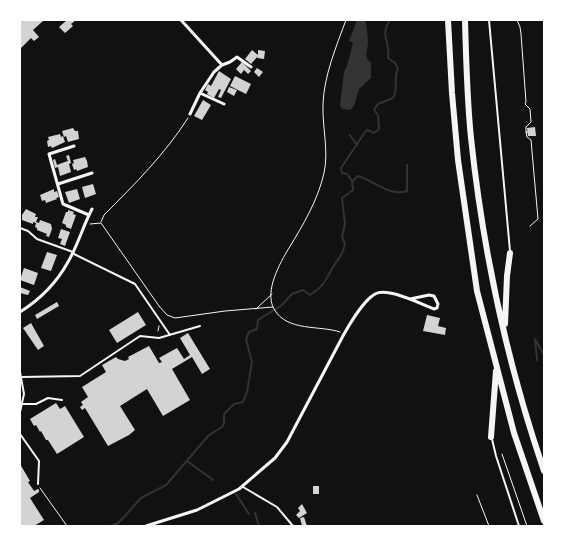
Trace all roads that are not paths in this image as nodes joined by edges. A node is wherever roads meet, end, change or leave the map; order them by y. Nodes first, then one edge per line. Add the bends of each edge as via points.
1 (181, 20) edge
2 (448, 20) edge
3 (465, 20) edge
4 (489, 20) edge
5 (222, 65) junction
6 (251, 67) dead end
7 (200, 93) junction
8 (224, 104) dead end
9 (190, 114) road end
10 (74, 146) dead end
11 (92, 173) dead end
12 (58, 184) junction
13 (92, 209) dead end
14 (89, 215) junction
15 (20, 228) edge
16 (73, 253) junction
17 (510, 253) joint
18 (410, 299) junction
19 (20, 312) edge
20 (200, 326) dead end
21 (170, 335) junction
22 (505, 335) junction
23 (497, 365) junction
24 (20, 372) edge
25 (21, 377) junction
26 (62, 400) dead end
27 (23, 404) junction
28 (20, 412) edge
29 (20, 434) edge
30 (492, 437) joint
31 (544, 471) edge
32 (38, 484) road end
33 (242, 487) junction
34 (544, 521) edge
35 (146, 526) edge
36 (293, 526) edge
37 (519, 526) edge

1 - 5 street
2 - 23 highway via 464,208 477,291
3 - 22 highway via 471,137 482,222
4 - 17 lane
5 - 6 street via 237,57
5 - 7 street
7 - 8 street
7 - 9 street
10 - 12 street via 49,154
11 - 12 street
12 - 14 street via 63,204
13 - 14 street
14 - 16 street
15 - 16 lane via 37,239
16 - 19 street via 57,279
16 - 21 lane via 135,284
17 - 22 highway
18 - 18 street via 434,309 437,308 434,296
18 - 33 street via 385,292 376,294 355,315 281,450
20 - 21 lane
21 - 25 lane via 159,338 140,336 80,376
22 - 31 highway
23 - 30 highway
23 - 34 highway via 514,433
24 - 25 lane
25 - 27 lane
26 - 27 lane via 48,398 36,404
27 - 28 lane
29 - 32 lane via 39,461
30 - 37 lane
33 - 35 street via 198,510
33 - 36 lane via 277,506

